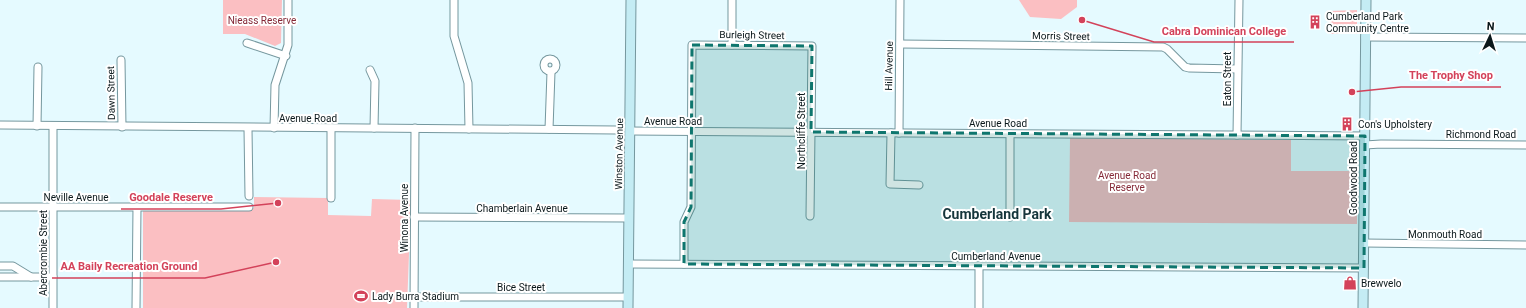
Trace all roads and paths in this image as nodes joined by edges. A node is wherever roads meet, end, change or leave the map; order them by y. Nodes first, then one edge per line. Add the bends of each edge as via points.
1 (288, 0) edge
2 (454, 0) edge
3 (631, 0) edge
4 (732, 0) edge
5 (900, 0) edge
6 (1239, 0) edge
7 (1366, 0) edge
8 (1365, 37) junction
9 (1526, 38) edge
10 (248, 43) dead end
11 (900, 44) junction
12 (732, 45) junction
13 (812, 46) joint
14 (286, 56) junction
15 (121, 60) dead end
16 (38, 67) dead end
17 (1238, 69) junction
18 (370, 70) dead end
19 (551, 72) dead end
20 (0, 125) edge
21 (37, 126) junction
22 (53, 126) junction
23 (122, 127) junction
24 (274, 128) junction
25 (331, 128) junction
26 (374, 128) junction
27 (415, 128) junction
28 (248, 129) junction
29 (469, 129) junction
30 (549, 129) junction
31 (616, 130) dead end
32 (630, 130) junction
33 (691, 130) junction
34 (811, 132) junction
35 (895, 133) junction
36 (1010, 134) junction
37 (1237, 135) junction
38 (1365, 140) junction
39 (1526, 145) edge
40 (919, 185) dead end
41 (249, 196) dead end
42 (331, 198) dead end
43 (249, 206) dead end
44 (0, 207) edge
45 (53, 207) junction
46 (137, 207) junction
47 (810, 216) dead end
48 (414, 217) junction
49 (1010, 217) dead end
50 (629, 218) junction
51 (1364, 243) junction
52 (1526, 244) edge
53 (629, 264) junction
54 (684, 264) junction
55 (0, 266) edge
56 (979, 266) junction
57 (1364, 268) junction
58 (0, 277) edge
59 (31, 277) junction
60 (53, 277) junction
61 (414, 296) junction
62 (628, 298) junction
63 (53, 308) edge
64 (136, 308) edge
65 (414, 308) edge
66 (628, 308) edge
67 (979, 308) edge
68 (1363, 308) edge

1 - 14 street
2 - 29 street via 454,36 468,83
3 - 32 street, Winston Avenue
4 - 12 street
5 - 11 street, Hill Avenue
6 - 17 street, Eaton Street
7 - 8 street, Goodwood Road
8 - 9 street
8 - 38 street, Goodwood Road
10 - 14 street
11 - 17 street, Morris Street via 1163,47 1185,67
11 - 35 street, Hill Avenue
12 - 13 street, Burleigh Street
12 - 33 street, Burleigh Street via 692,45
13 - 34 street, Northcliffe Street
14 - 24 street via 275,85
15 - 23 street, Dawn Street
16 - 21 street
17 - 37 street, Eaton Street
18 - 26 street via 375,81
19 - 30 street
20 - 21 street, Avenue Road
21 - 22 street, Avenue Road
22 - 23 street, Avenue Road
22 - 45 street, Abercrombie Street
23 - 28 street, Avenue Road
24 - 25 street, Avenue Road
24 - 28 street, Avenue Road
25 - 26 street, Avenue Road
25 - 42 street
26 - 27 street, Avenue Road
27 - 29 street, Avenue Road
27 - 48 street, Winona Avenue
28 - 41 street
29 - 30 street, Avenue Road
30 - 31 street, Avenue Road
32 - 33 street, Avenue Road
32 - 50 street, Winston Avenue
33 - 34 street, Avenue Road
33 - 54 street via 691,207 684,222
34 - 35 street, Avenue Road
34 - 47 street, Northcliffe Street
35 - 36 street, Avenue Road
35 - 40 street, Hill Avenue via 890,184
36 - 37 street, Avenue Road
36 - 49 street
37 - 38 street, Avenue Road
38 - 39 street, Richmond Road via 1381,144
38 - 51 street, Goodwood Road
43 - 46 street, Neville Avenue
44 - 45 street, Neville Avenue
45 - 46 street, Neville Avenue
45 - 60 street, Abercrombie Street
46 - 64 street
48 - 50 street, Chamberlain Avenue
48 - 61 street, Winona Avenue
50 - 53 street, Winston Avenue
51 - 52 street, Monmouth Road
51 - 57 street, Goodwood Road
53 - 54 street, Cumberland Avenue
53 - 62 street, Winston Avenue
54 - 56 street, Cumberland Avenue
55 - 59 street via 13,266
56 - 57 street, Cumberland Avenue
56 - 67 street
57 - 68 street, Goodwood Road
58 - 59 street
59 - 60 street
60 - 63 street, Abercrombie Street
61 - 62 street, Bice Street
61 - 65 street, Winona Avenue
62 - 66 street, Winston Avenue

